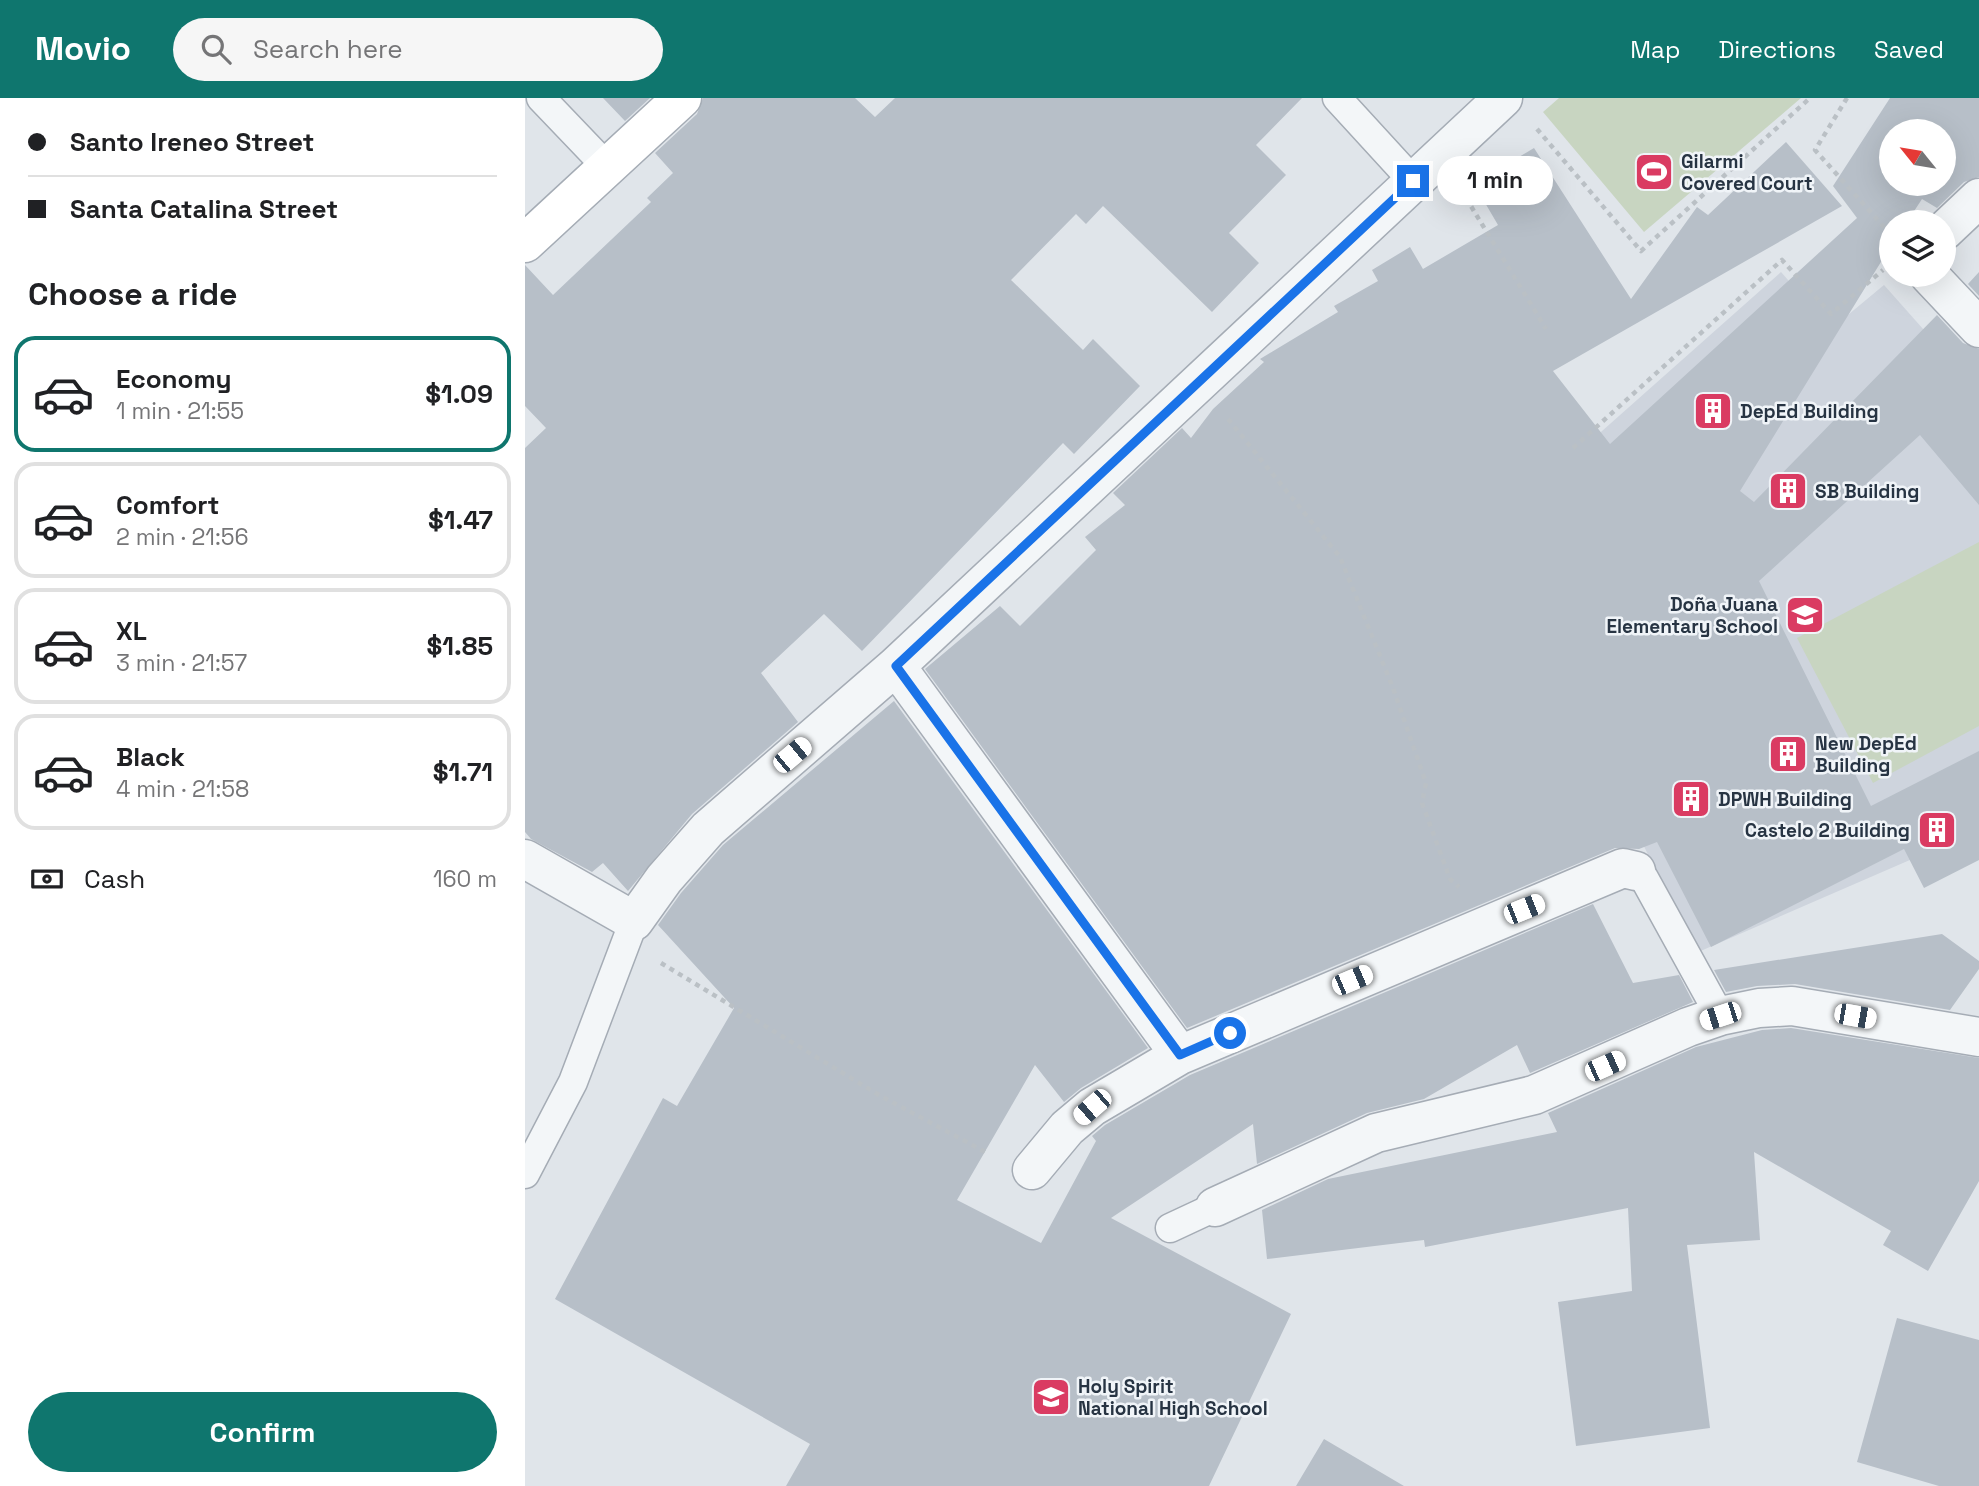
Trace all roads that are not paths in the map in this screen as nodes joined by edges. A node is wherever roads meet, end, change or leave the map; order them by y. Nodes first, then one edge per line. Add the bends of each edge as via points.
1 (541, 98) edge
2 (682, 98) edge
3 (1337, 98) edge
4 (1515, 108) edge
5 (607, 167) junction
6 (1426, 169) junction
7 (1979, 198) edge
8 (1956, 220) edge
9 (525, 243) edge
10 (1940, 287) edge
11 (1979, 328) edge
12 (896, 666) junction
13 (525, 859) edge
14 (1636, 871) joint
15 (634, 921) junction
16 (1720, 1016) junction
17 (1979, 1037) edge
18 (1180, 1055) junction
19 (1032, 1170) road end
20 (525, 1174) edge
21 (1215, 1208) joint
22 (1170, 1228) dead end

1 - 5 lane
2 - 5 main road
3 - 6 lane
4 - 6 street
5 - 9 main road
6 - 12 street
7 - 8 street
10 - 11 street
12 - 15 street via 708,829
12 - 18 street
13 - 15 street
14 - 16 lane
14 - 18 street via 1623,868
15 - 20 lane via 573,1082
16 - 17 street via 1792,1006
16 - 21 street via 1534,1095 1376,1133
18 - 19 street via 1092,1107 1067,1128
21 - 22 lane

